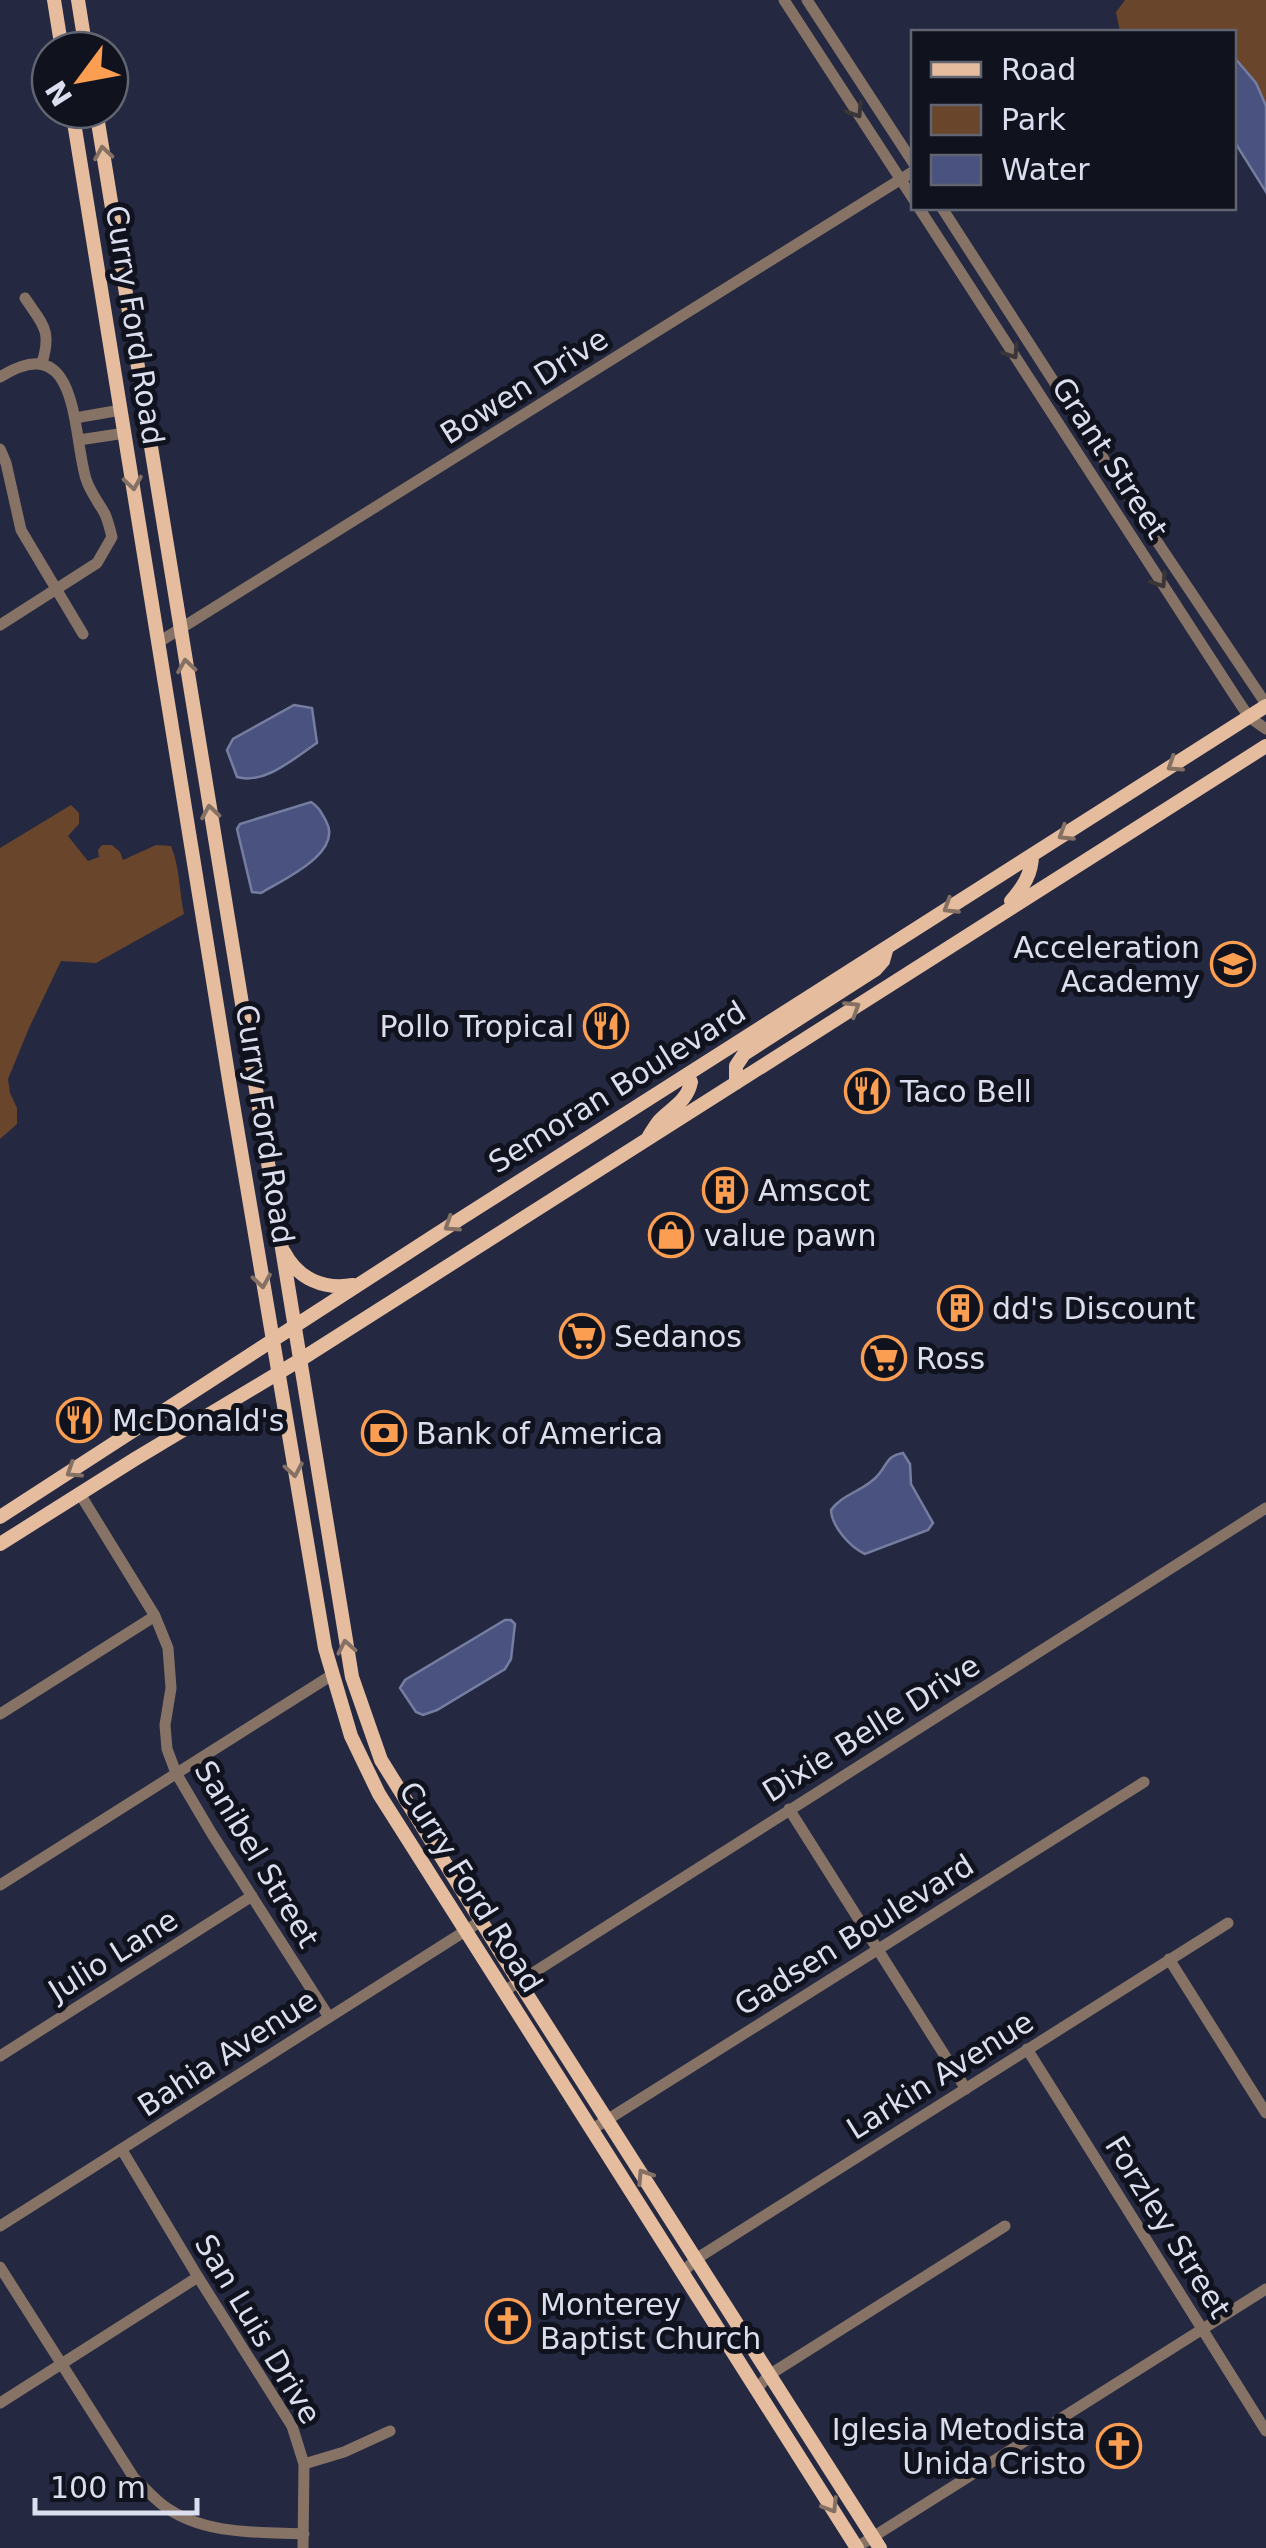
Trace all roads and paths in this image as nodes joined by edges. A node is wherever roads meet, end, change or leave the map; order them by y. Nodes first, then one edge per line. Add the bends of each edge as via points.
1 (54, 0) edge
2 (78, 0) edge
3 (784, 0) edge
4 (808, 0) edge
5 (59, 30) edge
6 (83, 30) edge
7 (839, 48) junction
8 (848, 62) junction
9 (827, 66) junction
10 (75, 130) edge
11 (99, 130) edge
12 (911, 162) edge
13 (911, 170) edge
14 (900, 179) junction
15 (84, 185) junction
16 (911, 196) edge
17 (919, 210) edge
18 (943, 210) edge
19 (94, 244) junction
20 (121, 274) junction
21 (990, 282) junction
22 (974, 292) junction
23 (25, 298) dead end
24 (1005, 305) junction
25 (989, 316) junction
26 (42, 363) junction
27 (0, 377) edge
28 (143, 402) junction
29 (121, 410) junction
30 (75, 418) junction
31 (1086, 430) junction
32 (125, 433) junction
33 (79, 440) junction
34 (1069, 441) junction
35 (0, 449) edge
36 (163, 530) junction
37 (1156, 540) junction
38 (1140, 550) junction
39 (54, 590) junction
40 (0, 625) edge
41 (180, 629) junction
42 (83, 634) dead end
43 (159, 642) junction
44 (1266, 705) edge
45 (1249, 717) junction
46 (1266, 730) edge
47 (1266, 746) edge
48 (187, 818) junction
49 (1032, 855) junction
50 (1002, 914) junction
51 (231, 941) junction
52 (888, 947) junction
53 (209, 952) junction
54 (687, 1075) junction
55 (736, 1083) junction
56 (255, 1089) junction
57 (646, 1140) junction
58 (282, 1247) junction
59 (359, 1284) junction
60 (294, 1327) junction
61 (272, 1342) junction
62 (300, 1360) junction
63 (278, 1374) junction
64 (80, 1494) junction
65 (1266, 1508) edge
66 (0, 1517) edge
67 (0, 1544) edge
68 (154, 1616) junction
69 (332, 1676) junction
70 (0, 1714) edge
71 (381, 1760) junction
72 (176, 1773) junction
73 (1144, 1782) dead end
74 (789, 1809) junction
75 (0, 1885) edge
76 (252, 1896) junction
77 (481, 1921) junction
78 (1228, 1923) dead end
79 (466, 1932) junction
80 (878, 1949) junction
81 (1169, 1959) junction
82 (520, 1982) junction
83 (503, 1992) junction
84 (329, 2017) junction
85 (1027, 2050) junction
86 (0, 2056) edge
87 (582, 2079) junction
88 (966, 2089) junction
89 (566, 2090) junction
90 (1266, 2113) edge
91 (608, 2120) junction
92 (591, 2130) junction
93 (122, 2150) junction
94 (0, 2226) edge
95 (1006, 2226) dead end
96 (696, 2259) junction
97 (0, 2267) edge
98 (682, 2272) junction
99 (198, 2278) junction
100 (1266, 2289) edge
101 (1203, 2329) junction
102 (62, 2364) junction
103 (769, 2375) junction
104 (756, 2390) junction
105 (0, 2403) edge
106 (390, 2431) dead end
107 (1266, 2431) edge
108 (304, 2464) junction
109 (304, 2534) junction
110 (876, 2543) edge
111 (303, 2548) edge
112 (857, 2548) edge

1 - 5 main road
2 - 6 main road
3 - 9 street
4 - 7 street
7 - 8 street
7 - 9 street
8 - 9 street
8 - 12 street
9 -> 14 street
10 - 15 main road, Curry Ford Road
20 -> 11 main road, Curry Ford Road
13 - 14 street, Bowen Drive
14 - 16 street
14 - 41 street, Bowen Drive
15 - 19 main road, Curry Ford Road
15 - 20 main road via 100,196
17 - 22 street, Grant Street
18 - 21 street, Grant Street
19 - 28 main road via 114,309 125,384
19 - 29 main road, Curry Ford Road
20 - 28 main road, Curry Ford Road
21 - 22 street
21 - 24 street, Grant Street
22 - 25 street, Grant Street
23 - 26 street via 47,336
24 - 25 street
24 - 31 street, Grant Street
25 -> 34 street, Grant Street
26 - 27 street via 26,363
26 - 30 street via 68,390
28 - 36 main road, Curry Ford Road
29 - 30 street
29 - 32 main road, Curry Ford Road
29 - 36 main road via 139,436
30 - 33 street
31 - 34 street
31 - 37 street, Grant Street
32 - 33 street
32 -> 43 main road, Curry Ford Road
33 - 39 street via 87,484 112,537 97,563
34 - 38 street, Grant Street
35 - 39 street via 21,530
36 - 41 main road, Curry Ford Road
37 - 38 street
37 - 44 street, Grant Street
38 -> 45 street, Grant Street
39 - 40 street
39 - 42 street
41 - 43 street, Bowen Drive
51 -> 41 main road, Curry Ford Road
43 - 48 main road, Curry Ford Road
44 - 45 main road, Semoran Boulevard
45 - 46 street, Grant Street
45 -> 49 main road, Semoran Boulevard
47 - 50 main road, Semoran Boulevard
48 - 51 main road via 202,853 215,926
48 - 53 main road, Curry Ford Road
49 - 50 main road via 1024,886
49 -> 52 main road, Semoran Boulevard
55 -> 50 main road, Semoran Boulevard
51 - 56 main road, Curry Ford Road
52 - 54 main road, Semoran Boulevard
52 - 55 main road via 876,968 744,1054
53 - 56 main road via 226,966 244,1068
53 -> 61 main road, Curry Ford Road
54 - 57 main road via 690,1090
54 -> 59 main road, Semoran Boulevard
55 - 57 main road, Semoran Boulevard
56 - 58 main road, Curry Ford Road
57 - 62 main road, Semoran Boulevard
58 - 59 main road via 311,1281
58 - 60 main road, Curry Ford Road
59 - 60 main road, Semoran Boulevard
60 - 61 main road, Semoran Boulevard
60 - 62 main road, Curry Ford Road
61 - 63 main road, Curry Ford Road
61 -> 66 main road, Semoran Boulevard
62 - 63 main road, Semoran Boulevard
71 -> 62 main road, Curry Ford Road via 344,1638
63 - 64 main road, Semoran Boulevard
63 -> 69 main road, Curry Ford Road
64 - 67 main road, Semoran Boulevard
64 - 68 street, Sanibel Street
65 - 74 street, Dixie Belle Drive
68 - 70 street
68 - 72 street, Sanibel Street via 168,1648 165,1725
69 - 71 main road via 341,1680 366,1742
69 - 72 street
69 - 79 main road, Curry Ford Road via 379,1794
71 - 77 main road, Curry Ford Road
72 - 75 street
72 - 76 street, Sanibel Street
73 - 80 street, Gadsen Boulevard
74 - 80 street
74 - 82 street, Dixie Belle Drive
76 - 84 street, Sanibel Street
76 - 86 street, Julio Lane
77 - 79 street, Bahia Avenue
77 - 82 main road, Curry Ford Road
78 - 81 street, Larkin Avenue
79 - 83 main road, Curry Ford Road
79 - 84 street, Bahia Avenue
80 - 88 street
80 - 91 street, Gadsen Boulevard
81 - 85 street, Larkin Avenue
81 - 90 street
82 - 83 street, Dixie Belle Drive
82 - 87 main road, Curry Ford Road
83 - 89 main road, Curry Ford Road
84 - 93 street, Bahia Avenue
85 - 88 street, Larkin Avenue
85 - 101 street, Forzley Street
87 - 89 street
87 - 91 main road, Curry Ford Road
88 - 96 street, Larkin Avenue
89 - 92 main road, Curry Ford Road
91 - 92 street, Gadsen Boulevard
96 -> 91 main road, Curry Ford Road
92 - 98 main road, Curry Ford Road
93 - 94 street, Bahia Avenue
93 - 99 street, San Luis Drive
95 - 103 street
96 - 98 street, Larkin Avenue
96 - 103 main road, Curry Ford Road
97 - 102 street
98 - 104 main road, Curry Ford Road
99 - 102 street
99 - 108 street, San Luis Drive via 292,2426
100 - 101 street
101 - 107 street, Forzley Street
101 - 110 street
102 - 105 street
102 - 109 street via 134,2478 164,2506 200,2526
103 - 104 street
103 - 110 main road, Curry Ford Road
104 -> 112 main road, Curry Ford Road
106 - 108 street
108 - 109 street, San Luis Drive
109 - 111 street, San Luis Drive
110 - 112 street

